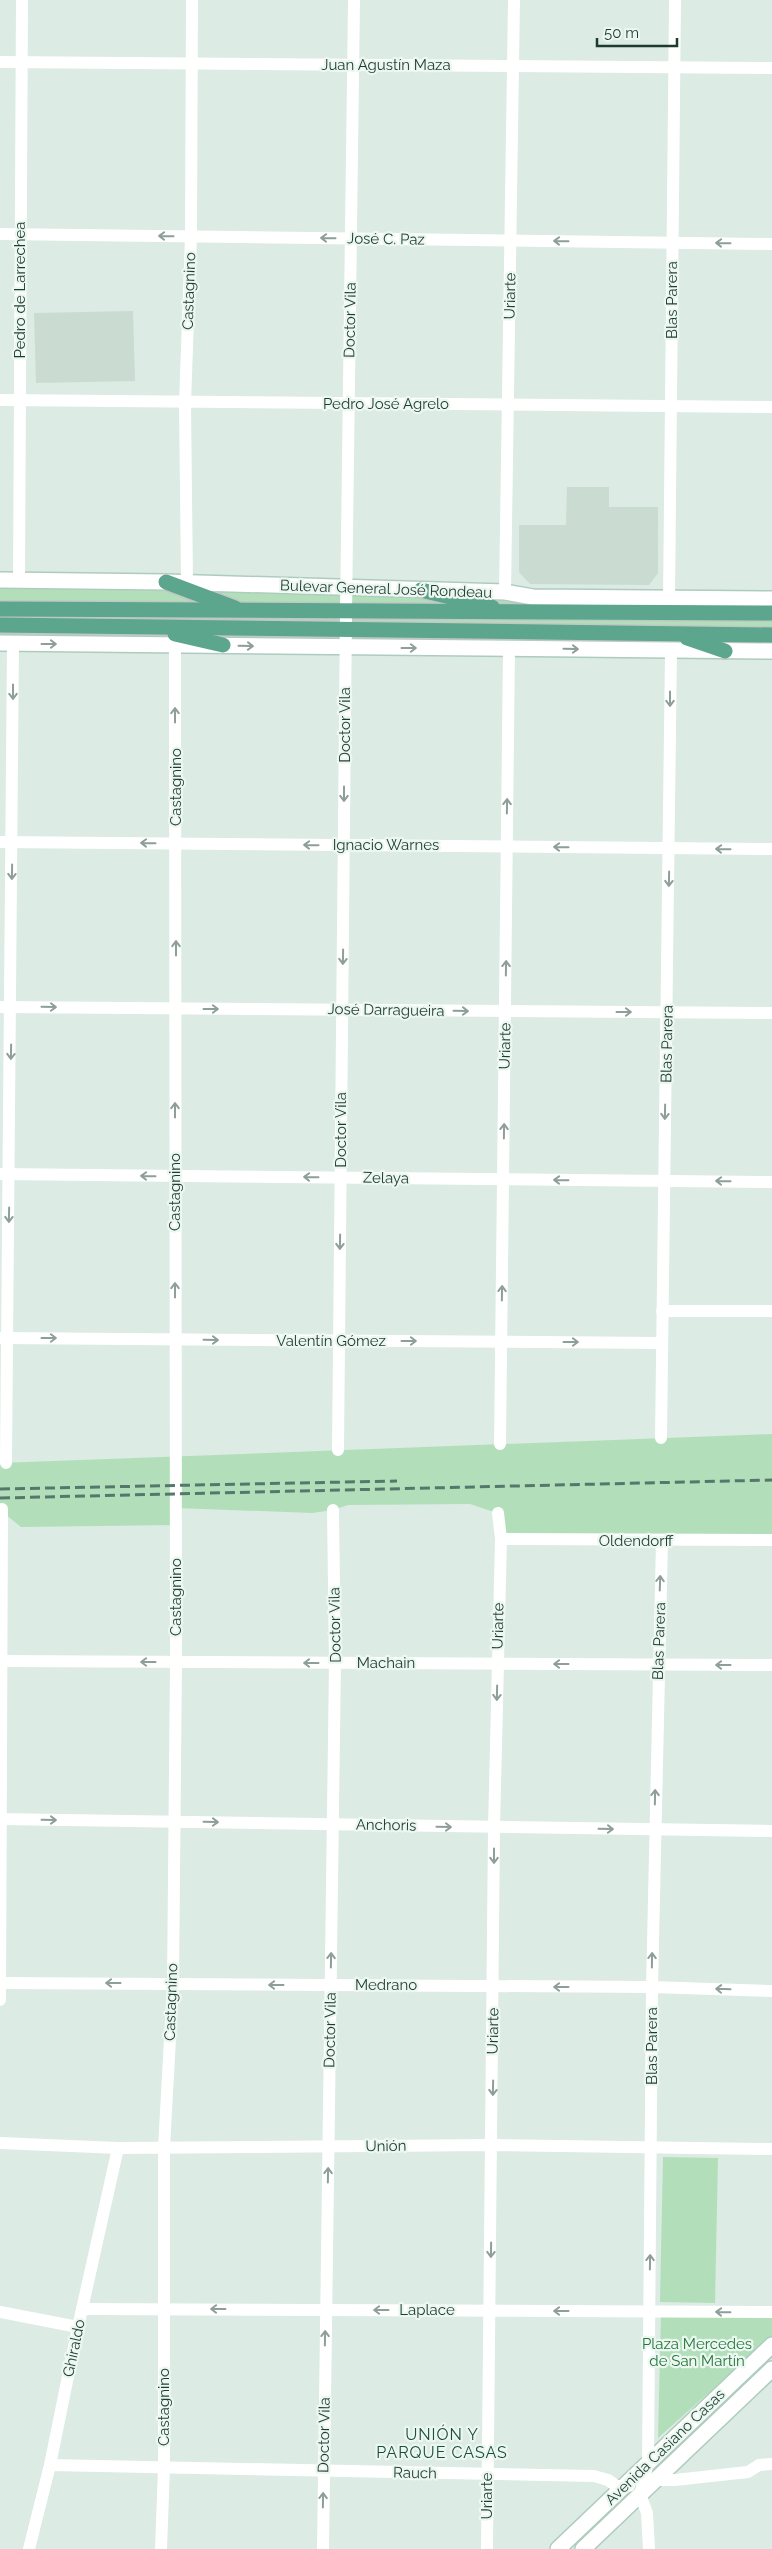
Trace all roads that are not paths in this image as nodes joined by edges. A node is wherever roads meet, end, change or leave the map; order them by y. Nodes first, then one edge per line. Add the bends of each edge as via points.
1 (22, 0) edge
2 (192, 0) edge
3 (354, 0) edge
4 (514, 0) edge
5 (675, 0) edge
6 (0, 62) edge
7 (21, 62) junction
8 (192, 63) junction
9 (353, 64) junction
10 (513, 66) junction
11 (675, 67) junction
12 (772, 68) edge
13 (0, 234) edge
14 (21, 234) junction
15 (191, 236) junction
16 (351, 238) junction
17 (510, 240) junction
18 (673, 242) junction
19 (772, 244) edge
20 (0, 400) edge
21 (20, 400) junction
22 (185, 403) junction
23 (349, 403) junction
24 (508, 404) junction
25 (672, 406) junction
26 (772, 407) edge
27 (0, 580) edge
28 (19, 581) junction
29 (166, 582) junction
30 (187, 583) junction
31 (346, 588) junction
32 (421, 590) junction
33 (505, 592) junction
34 (772, 599) edge
35 (669, 600) junction
36 (0, 609) edge
37 (246, 612) junction
38 (346, 612) junction
39 (518, 613) junction
40 (772, 613) edge
41 (0, 625) edge
42 (147, 628) junction
43 (346, 631) junction
44 (674, 634) junction
45 (772, 635) edge
46 (6, 643) edge
47 (175, 645) junction
48 (223, 645) junction
49 (346, 647) junction
50 (509, 649) junction
51 (670, 650) junction
52 (725, 651) junction
53 (772, 652) edge
54 (6, 842) edge
55 (176, 843) junction
56 (344, 845) junction
57 (507, 846) junction
58 (670, 848) junction
59 (772, 849) edge
60 (6, 1007) edge
61 (176, 1008) junction
62 (342, 1010) junction
63 (505, 1011) junction
64 (667, 1013) junction
65 (772, 1014) edge
66 (5, 1174) edge
67 (175, 1176) junction
68 (341, 1178) junction
69 (503, 1179) junction
70 (664, 1181) junction
71 (772, 1182) edge
72 (662, 1310) junction
73 (772, 1310) edge
74 (4, 1338) edge
75 (175, 1339) junction
76 (339, 1341) junction
77 (501, 1342) junction
78 (662, 1343) junction
79 (661, 1438) dead end
80 (500, 1444) dead end
81 (338, 1450) dead end
82 (6, 1463) dead end
83 (2, 1510) dead end
84 (333, 1510) dead end
85 (498, 1513) dead end
86 (501, 1539) junction
87 (772, 1540) edge
88 (662, 1541) junction
89 (1, 1661) edge
90 (176, 1662) junction
91 (335, 1663) junction
92 (498, 1664) junction
93 (658, 1665) junction
94 (772, 1665) edge
95 (1, 1819) edge
96 (174, 1822) junction
97 (333, 1824) junction
98 (494, 1828) junction
99 (654, 1829) junction
100 (772, 1831) edge
101 (0, 1983) edge
102 (172, 1984) junction
103 (330, 1985) junction
104 (494, 1986) junction
105 (652, 1987) junction
106 (772, 1991) edge
107 (0, 2000) edge
108 (0, 2143) edge
109 (492, 2145) junction
110 (328, 2147) junction
111 (118, 2148) junction
112 (164, 2148) junction
113 (651, 2148) junction
114 (772, 2149) edge
115 (82, 2308) junction
116 (164, 2309) junction
117 (326, 2310) junction
118 (490, 2310) junction
119 (650, 2311) junction
120 (0, 2312) edge
121 (772, 2312) edge
122 (78, 2327) junction
123 (772, 2345) edge
124 (772, 2368) edge
125 (648, 2463) junction
126 (772, 2464) edge
127 (50, 2465) junction
128 (164, 2468) junction
129 (324, 2471) junction
130 (486, 2474) junction
131 (647, 2485) junction
132 (621, 2489) junction
133 (29, 2549) edge
134 (161, 2549) edge
135 (323, 2549) edge
136 (487, 2549) edge
137 (558, 2549) edge
138 (582, 2549) edge
139 (649, 2549) edge

1 - 7 street, Pedro de Larrechea
2 - 8 street, Castagnino
3 - 9 street, Doctor Vila
4 - 10 street, Uriarte
5 - 11 street, Blas Parera
6 - 7 street, Juan Agustín Maza
7 - 8 street, Juan Agustín Maza
7 - 14 street, Pedro de Larrechea
8 - 9 street, Juan Agustín Maza
8 - 15 street, Castagnino
9 - 10 street, Juan Agustín Maza
9 - 16 street, Doctor Vila
10 - 11 street, Juan Agustín Maza
10 - 17 street, Uriarte
11 - 12 street, Juan Agustín Maza
11 - 18 street, Blas Parera
13 - 14 street, José C. Paz
15 -> 14 street, José C. Paz
14 - 21 street, Pedro de Larrechea
16 -> 15 street, José C. Paz
15 - 22 street, Castagnino
16 - 17 street, José C. Paz
16 - 23 street, Doctor Vila
18 -> 17 street, José C. Paz
17 - 24 street, Uriarte
19 -> 18 street, José C. Paz
18 - 25 street, Blas Parera
20 - 21 street, Pedro José Agrelo
21 - 22 street, Pedro José Agrelo
21 - 28 street, Pedro de Larrechea
22 - 23 street, Pedro José Agrelo
22 - 30 street, Castagnino
23 - 24 street, Pedro José Agrelo
23 - 31 street, Doctor Vila
24 - 25 street, Pedro José Agrelo
24 - 33 street, Uriarte
25 - 26 street, Pedro José Agrelo
25 - 35 street, Blas Parera
27 - 28 main road, Bulevar General José Rondeau
28 - 29 main road, Bulevar General José Rondeau
29 - 30 main road, Bulevar General José Rondeau
29 - 37 main road
30 - 31 main road, Bulevar General José Rondeau
31 - 32 main road, Bulevar General José Rondeau
31 - 38 street, Doctor Vila
32 - 33 main road, Bulevar General José Rondeau
32 - 39 main road
33 - 35 main road, Bulevar General José Rondeau via 533,597
34 - 35 main road, Bulevar General José Rondeau
36 - 37 main road, Bulevar General José Rondeau
37 - 38 main road, Bulevar General José Rondeau
38 - 39 main road, Bulevar General José Rondeau
38 - 43 street, Doctor Vila
39 - 40 main road, Bulevar General José Rondeau
41 - 42 main road
42 - 43 main road
42 - 48 main road
43 - 44 main road
43 - 49 street, Doctor Vila
44 - 45 main road
44 - 52 main road
46 -> 47 main road
46 -> 54 street
47 - 48 main road
55 -> 47 street, Castagnino
48 -> 49 main road
49 -> 50 main road
49 -> 56 street, Doctor Vila
50 -> 51 main road
57 -> 50 street, Uriarte
51 - 52 main road
51 -> 58 street, Blas Parera
52 - 53 main road
55 -> 54 street, Ignacio Warnes
54 -> 60 street
56 -> 55 street, Ignacio Warnes
61 -> 55 street, Castagnino
56 - 57 street, Ignacio Warnes
56 -> 62 street, Doctor Vila
58 -> 57 street, Ignacio Warnes
63 -> 57 street, Uriarte
59 -> 58 street, Ignacio Warnes
58 -> 64 street, Blas Parera
60 -> 61 street, José Darragueira
60 -> 66 street
61 -> 62 street, José Darragueira
67 -> 61 street, Castagnino
62 -> 63 street, José Darragueira
62 - 68 street, Doctor Vila
63 -> 64 street, José Darragueira
69 -> 63 street, Uriarte
64 - 65 street, José Darragueira
64 -> 70 street, Blas Parera
67 -> 66 street, Zelaya
66 -> 74 street
68 -> 67 street, Zelaya
75 -> 67 street, Castagnino
68 - 69 street, Zelaya
68 -> 76 street, Doctor Vila
70 -> 69 street, Zelaya
77 -> 69 street, Uriarte
71 -> 70 street, Zelaya
70 - 72 street, Blas Parera
72 - 73 street
72 - 78 street, Blas Parera
74 -> 75 street, Valentín Gómez
74 - 82 street
75 -> 76 street, Valentín Gómez
75 - 90 street, Castagnino
76 -> 77 street, Valentín Gómez
76 - 81 street, Doctor Vila
77 -> 78 street, Valentín Gómez
77 - 80 street, Uriarte
78 - 79 street, Blas Parera
83 - 89 street
84 - 91 street, Doctor Vila
85 - 86 street, Uriarte
86 - 88 street, Oldendorff
86 - 92 street, Uriarte
87 - 88 street, Oldendorff
93 -> 88 street, Blas Parera
90 -> 89 street, Machain
89 - 95 street
91 -> 90 street, Machain
90 - 96 street, Castagnino
91 - 92 street, Machain
91 - 97 street, Doctor Vila
93 -> 92 street, Machain
92 -> 98 street, Uriarte
94 -> 93 street, Machain
99 -> 93 street, Blas Parera
95 -> 96 street, Anchoris
95 - 101 street
96 -> 97 street, Anchoris
96 - 102 street, Castagnino
97 -> 98 street, Anchoris
103 -> 97 street, Doctor Vila
98 -> 99 street, Anchoris
98 -> 104 street, Uriarte
99 - 100 street, Anchoris
105 -> 99 street, Blas Parera
102 -> 101 street, Medrano
101 - 107 street
103 -> 102 street, Medrano
102 - 112 street, Castagnino
103 - 104 street, Medrano
103 - 110 street, Doctor Vila
105 -> 104 street, Medrano
104 -> 109 street, Uriarte
106 -> 105 street, Medrano
105 - 113 street, Blas Parera
108 - 111 street, Unión
109 - 110 street, Unión
109 - 113 street, Unión
109 -> 118 street, Uriarte
110 - 112 street, Unión
117 -> 110 street, Doctor Vila
111 - 112 street, Unión
111 - 115 street, Ghiraldo
112 - 116 street, Castagnino
113 - 114 street, Unión
119 -> 113 street, Blas Parera
115 - 116 street, Laplace
115 - 122 street, Ghiraldo
117 -> 116 street, Laplace
116 - 128 street, Castagnino
118 -> 117 street, Laplace
129 -> 117 street, Doctor Vila
119 -> 118 street, Laplace
118 - 130 street, Uriarte
121 -> 119 street, Laplace
119 - 125 street, Blas Parera
120 - 122 street
122 - 127 street, Ghiraldo
123 - 125 main road, Avenida Casiano Casas
124 - 131 main road, Avenida Casiano Casas
125 - 131 street, Blas Parera
125 - 132 main road, Avenida Casiano Casas
126 - 131 street via 759,2465 748,2472
127 - 128 street, Rauch
127 - 133 street, Ghiraldo
128 - 129 street, Rauch
128 - 134 street, Castagnino
129 - 130 street, Rauch
135 -> 129 street, Doctor Vila
130 - 132 street, Rauch via 594,2476
130 - 136 street, Uriarte
131 - 132 street
131 - 138 main road, Avenida Casiano Casas
131 - 139 street
132 - 137 main road, Avenida Casiano Casas

